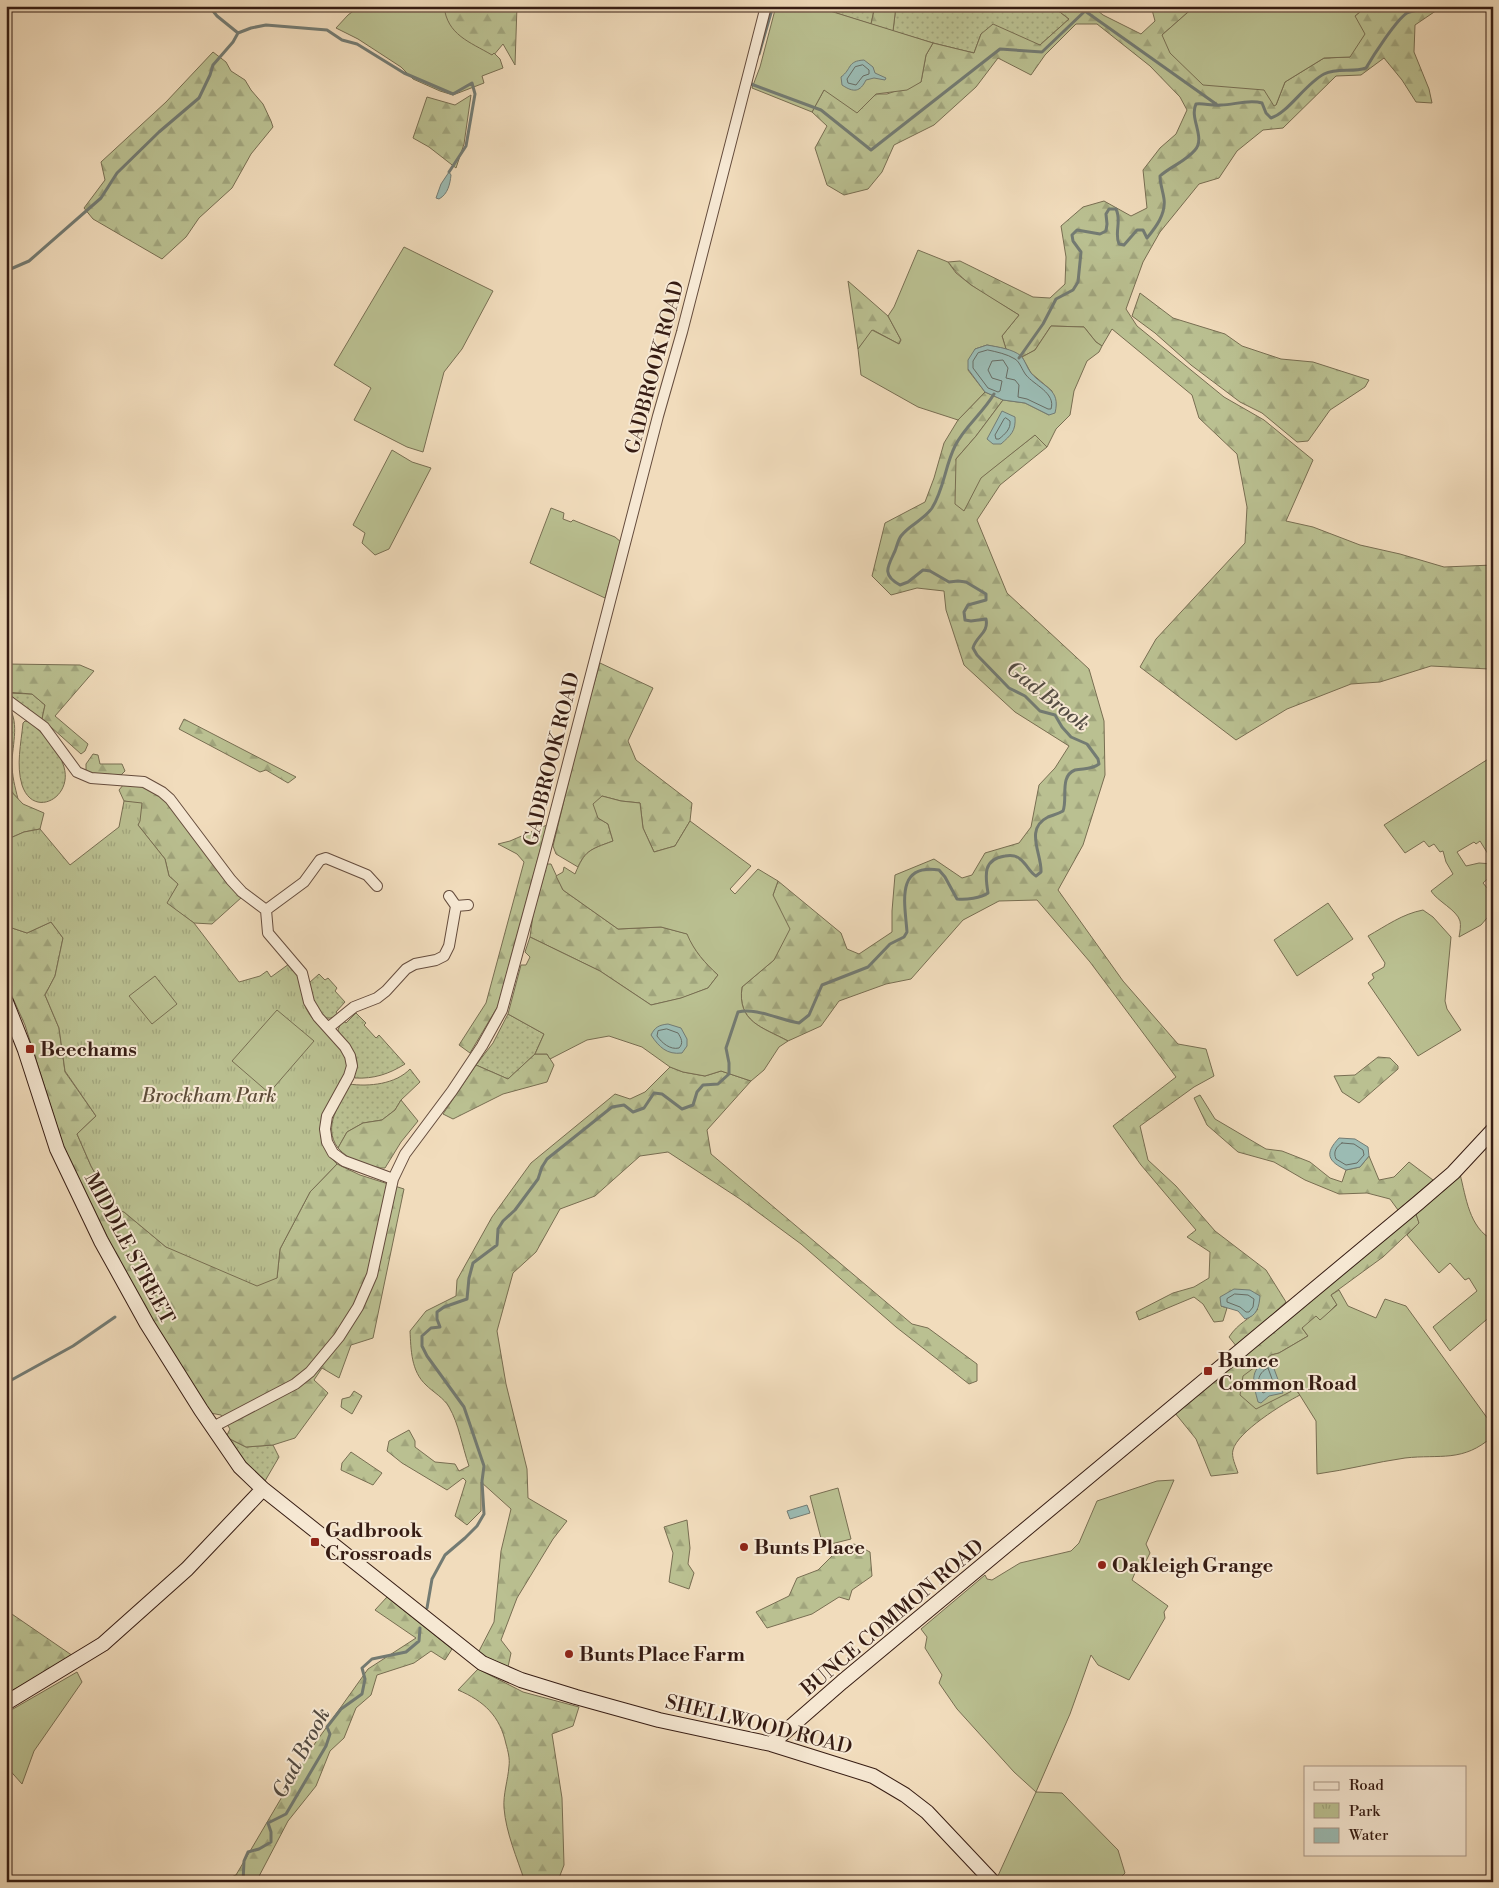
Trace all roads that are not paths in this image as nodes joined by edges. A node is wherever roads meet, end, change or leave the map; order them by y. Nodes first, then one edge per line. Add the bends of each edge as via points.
1 (766, 6) edge
2 (6, 699) edge
3 (377, 886) dead end
4 (448, 896) dead end
5 (468, 905) dead end
6 (456, 906) junction
7 (266, 910) junction
8 (6, 1002) edge
9 (328, 1028) junction
10 (1493, 1130) edge
11 (393, 1179) junction
12 (213, 1427) junction
13 (263, 1489) junction
14 (6, 1703) edge
15 (771, 1744) junction
16 (993, 1882) edge

1 - 11 street, GADBROOK ROAD via 502,1010 452,1091 405,1154
2 - 7 street via 44,727 77,772 90,778 144,782 162,792 231,880
3 - 7 street via 367,875 326,858 320,860 304,882
4 - 6 street
5 - 6 street
6 - 9 street via 449,946 444,956 406,969 386,992 354,1007
7 - 9 street via 268,933 302,973 308,1002
8 - 12 street, MIDDLE STREET via 57,1149 76,1191 133,1300
9 - 11 street via 345,1047 352,1066 327,1116 327,1142 333,1153 344,1161
10 - 15 street, BUNCE COMMON ROAD via 1453,1173 1418,1203
11 - 12 street, GADBROOK ROAD via 372,1274 358,1308 339,1337 310,1372 295,1384
12 - 13 street, MIDDLE STREET via 240,1467
13 - 14 street via 187,1568 103,1644
13 - 15 street, SHELLWOOD ROAD via 482,1663 521,1680 606,1706
15 - 16 street, SHELLWOOD ROAD via 857,1770 898,1790 927,1812

